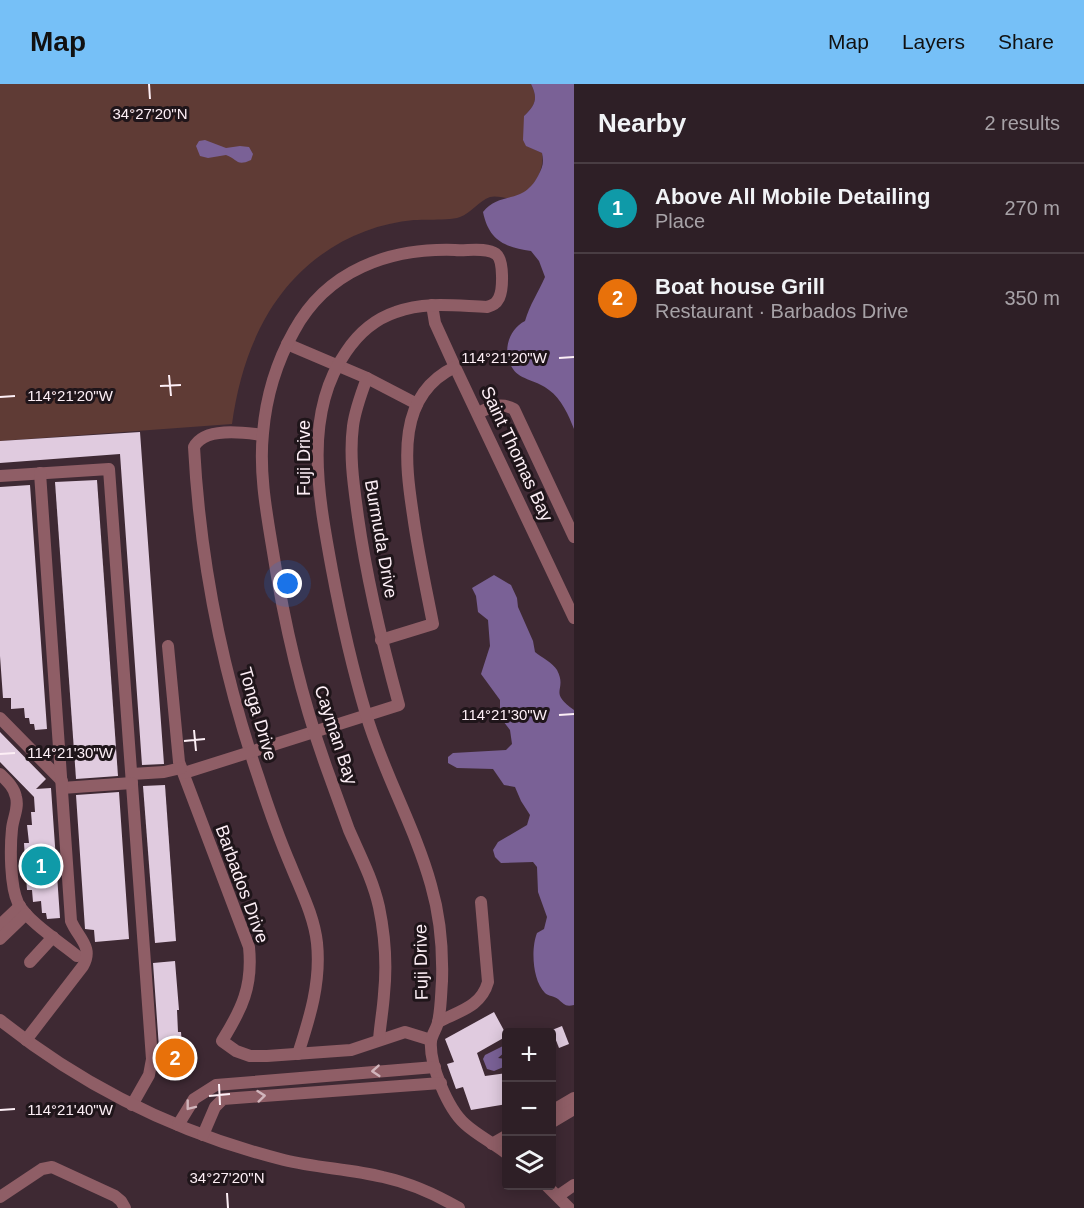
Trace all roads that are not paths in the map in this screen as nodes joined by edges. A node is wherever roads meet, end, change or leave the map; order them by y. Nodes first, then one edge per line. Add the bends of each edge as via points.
1 (432, 305) junction
2 (287, 344) junction
3 (336, 365) junction
4 (455, 367) junction
5 (367, 378) junction
6 (417, 404) junction
7 (478, 413) junction
8 (262, 435) junction
9 (40, 473) junction
10 (0, 476) edge
11 (574, 537) edge
12 (574, 587) edge
13 (562, 593) junction
14 (574, 618) edge
15 (381, 639) junction
16 (168, 646) dead end
17 (366, 715) junction
18 (0, 718) edge
19 (314, 733) junction
20 (249, 753) junction
21 (182, 771) junction
22 (0, 774) edge
23 (132, 779) junction
24 (62, 784) junction
25 (13, 880) junction
26 (0, 881) edge
27 (481, 902) dead end
28 (23, 910) junction
29 (0, 925) edge
30 (53, 937) junction
31 (0, 939) edge
32 (77, 956) dead end
33 (30, 962) dead end
34 (0, 1020) edge
35 (438, 1022) junction
36 (26, 1040) junction
37 (379, 1040) junction
38 (431, 1040) junction
39 (298, 1054) junction
40 (435, 1067) junction
41 (441, 1083) junction
42 (574, 1098) edge
43 (132, 1105) junction
44 (556, 1108) edge
45 (574, 1109) edge
46 (556, 1120) edge
47 (178, 1125) junction
48 (203, 1135) junction
49 (502, 1148) edge
50 (574, 1185) edge
51 (552, 1190) edge
52 (558, 1196) junction
53 (0, 1197) edge
54 (125, 1208) edge
55 (459, 1208) edge
56 (569, 1208) edge

1 - 2 street, Fuji Drive via 495,304 501,296 502,263 498,255 489,251 431,250 396,254 366,264 317,297
1 - 3 street, Fuji Drive via 403,309 373,323 355,338
1 - 4 street, Saint Thomas Bay via 435,323
2 - 3 street
2 - 8 street, Fuji Drive via 274,374
3 - 5 street
3 - 17 street, Fuji Drive via 320,417 318,472 337,597
4 - 6 street via 441,374
4 - 7 street, Saint Thomas Bay
5 - 6 street
5 - 15 street, Burmuda Drive via 353,424 352,473
6 - 15 street via 408,429 407,474 434,624
7 - 11 street via 497,405 514,409
7 - 13 street, Saint Thomas Bay
8 - 19 street, Cayman Bay via 264,484 278,586 291,652
8 - 20 street, Tonga Drive via 205,435 194,447 197,507 211,603
9 - 10 street
9 - 23 street via 109,469
9 - 24 street
12 - 13 street
13 - 14 street, Saint Thomas Bay
15 - 17 street, Burmuda Drive via 399,705
16 - 21 street, Barbados Drive via 177,756
17 - 19 street
17 - 35 street, Fuji Drive via 433,894 442,952
18 - 24 street
19 - 20 street
19 - 37 street, Cayman Bay via 378,903 385,961
20 - 21 street
20 - 39 street, Tonga Drive via 313,921 317,943 314,1006
21 - 23 street
21 - 39 street, Barbados Drive via 249,947 248,989 222,1041 250,1056
22 - 25 street via 12,786 16,798 11,841
23 - 24 street
23 - 43 street via 152,1062
24 - 36 street via 72,921 87,954 84,964
25 - 26 street
25 - 28 street via 15,896
27 - 35 street via 488,982 485,994
28 - 29 street
28 - 30 street
28 - 31 street
30 - 32 street
30 - 33 street
34 - 36 street
35 - 38 street, Fuji Drive
36 - 43 street via 69,1070
37 - 38 street, Barbados Drive via 405,1032
37 - 39 street, Barbados Drive via 351,1050
38 - 40 street
40 - 41 street
40 -> 47 street via 216,1084 194,1099
48 -> 41 street via 215,1107 223,1099
41 - 49 street via 463,1123
42 - 44 street
43 - 47 street
45 - 46 street
47 - 48 street
48 - 55 street via 288,1161 382,1176
50 - 52 street
51 - 52 street
52 - 56 street
53 - 54 street via 42,1169 54,1167 115,1196

